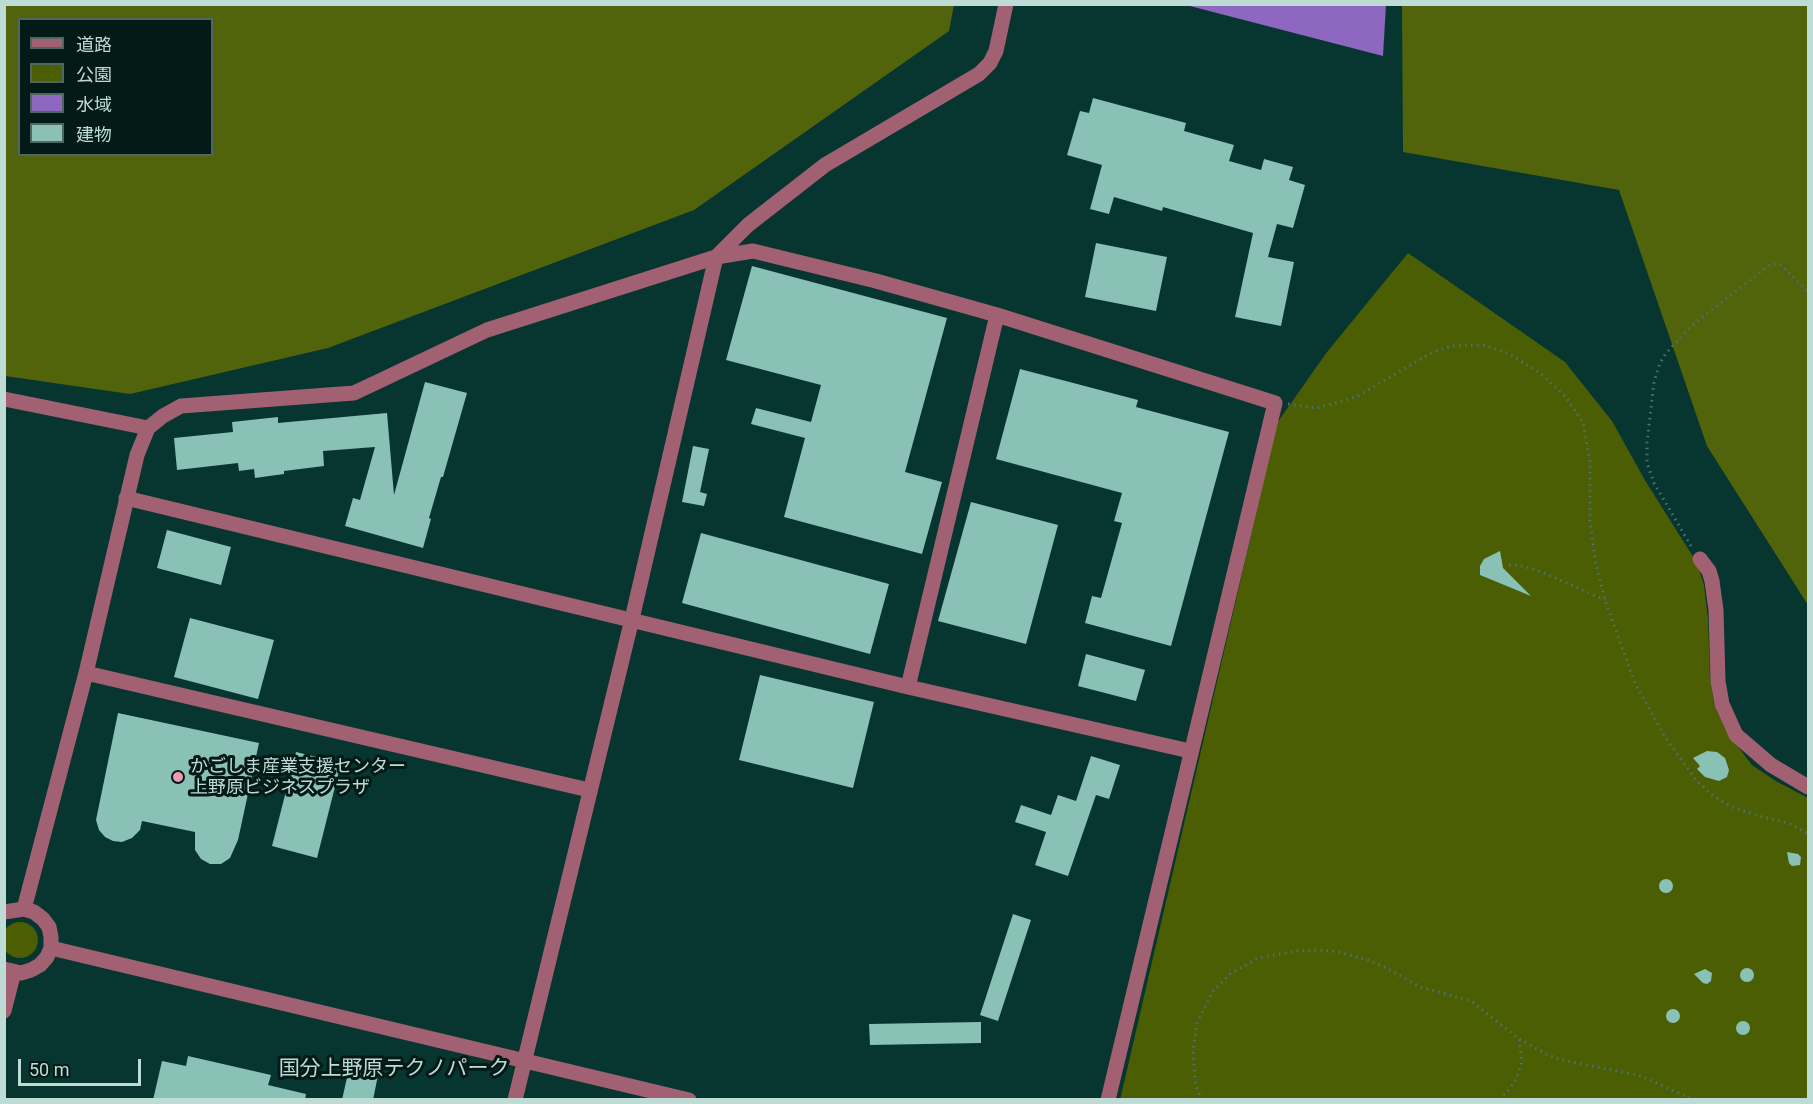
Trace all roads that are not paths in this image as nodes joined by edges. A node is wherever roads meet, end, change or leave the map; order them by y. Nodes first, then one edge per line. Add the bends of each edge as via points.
1 (1006, 4) edge
2 (716, 257) junction
3 (997, 315) junction
4 (4, 399) edge
5 (148, 428) junction
6 (126, 498) junction
7 (1700, 559) road end
8 (632, 620) junction
9 (86, 673) junction
10 (908, 687) junction
11 (1190, 751) junction
12 (1809, 787) edge
13 (590, 790) junction
14 (24, 909) junction
15 (4, 912) edge
16 (51, 948) junction
17 (9, 971) edge
18 (4, 1011) edge
19 (524, 1060) junction
20 (515, 1100) edge
21 (689, 1100) edge
22 (1108, 1100) edge

1 - 2 street via 996,51 979,74 825,165 748,225
2 - 3 street via 753,251
2 - 5 street via 487,330 354,393 181,406
2 - 8 street
3 - 10 street
3 - 11 street via 1275,403
4 - 5 street
5 - 6 street
6 - 8 street
6 - 9 street
7 - 12 street via 1712,581 1722,704 1736,735 1771,765
8 - 10 street
8 - 13 street
9 - 13 street
9 - 14 street
10 - 11 street
11 - 22 street
13 - 19 street
14 - 15 street
14 - 16 street via 43,919
16 - 17 street via 32,970
16 - 19 street
17 - 18 street
19 - 20 street
19 - 21 street

